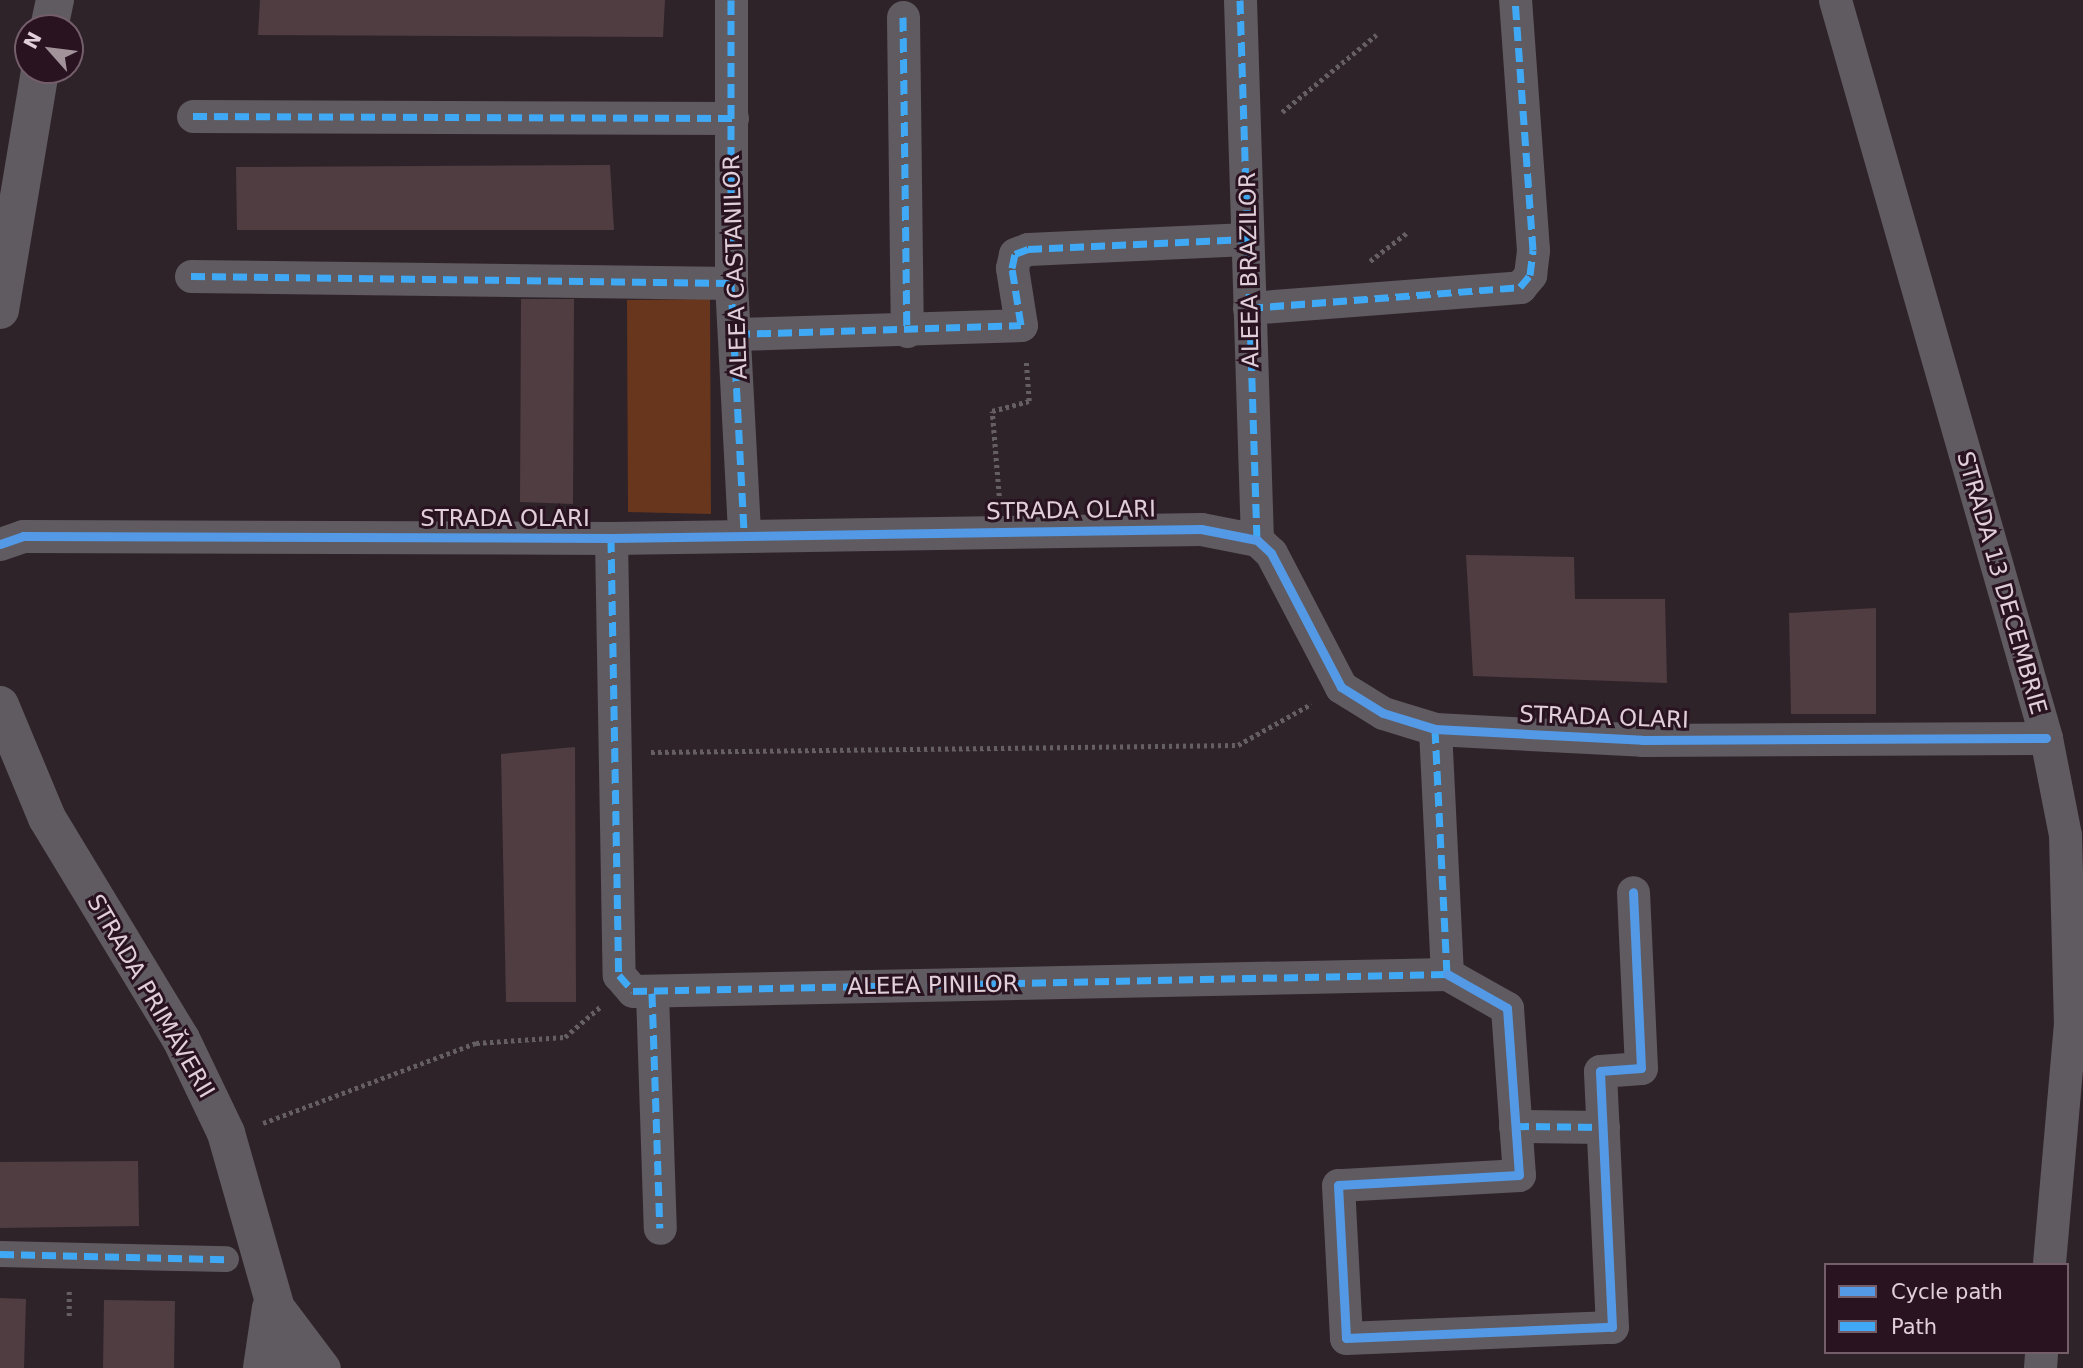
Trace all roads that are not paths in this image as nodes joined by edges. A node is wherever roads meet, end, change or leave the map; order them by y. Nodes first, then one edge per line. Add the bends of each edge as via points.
1 (731, 0) edge
2 (1240, 0) edge
3 (1514, 0) edge
4 (1835, 0) edge
5 (903, 17) dead end
6 (38, 84) edge
7 (193, 116) dead end
8 (732, 118) junction
9 (1247, 239) junction
10 (191, 276) dead end
11 (731, 283) junction
12 (1249, 308) junction
13 (0, 310) edge
14 (907, 331) junction
15 (736, 334) junction
16 (744, 533) junction
17 (611, 538) junction
18 (1258, 540) junction
19 (0, 544) edge
20 (0, 705) edge
21 (1435, 729) junction
22 (2046, 738) junction
23 (1633, 892) dead end
24 (1447, 974) junction
25 (638, 989) junction
26 (1515, 1126) junction
27 (1603, 1127) junction
28 (660, 1228) dead end
29 (0, 1254) edge
30 (226, 1259) dead end
31 (2049, 1263) edge
32 (273, 1299) junction
33 (262, 1368) edge
34 (293, 1368) edge
35 (324, 1368) edge

1 - 8 street, ALEEA CASTANILOR
2 - 9 street, ALEEA BRAZILOR
3 - 12 street via 1533,250 1530,275 1520,287
4 - 22 street, STRADA 13 DECEMBRIE
5 - 14 street
6 - 13 street
7 - 8 street
8 - 11 street, ALEEA CASTANILOR
9 - 12 street, ALEEA BRAZILOR
9 - 14 street via 1028,249 1015,254 1012,268 1021,325
10 - 11 street
11 - 15 street, ALEEA CASTANILOR
12 - 18 street, ALEEA BRAZILOR
14 - 15 street
15 - 16 street, ALEEA CASTANILOR
16 - 17 street, STRADA OLARI
16 - 18 street, STRADA OLARI via 1176,528
17 - 19 street, STRADA OLARI via 23,536
17 - 25 street via 619,753
18 - 21 street, STRADA OLARI via 1341,687 1383,713
20 - 32 street, STRADA PRIMĂVERII via 47,818 181,1039 216,1111
21 - 22 street, STRADA OLARI via 1642,740
21 - 24 street
22 - 31 street, STRADA 13 DECEMBRIE via 2065,835 2072,921
23 - 27 street via 1641,1068 1600,1071
24 - 25 street, ALEEA PINILOR
24 - 26 street via 1507,1009
25 - 28 street
26 - 27 street
26 - 27 street via 1519,1175 1338,1185 1346,1338 1612,1327
29 - 30 street
32 - 33 street, STRADA PRIMĂVERII
32 - 34 street, STRADA PRIMĂVERII
32 - 35 street

